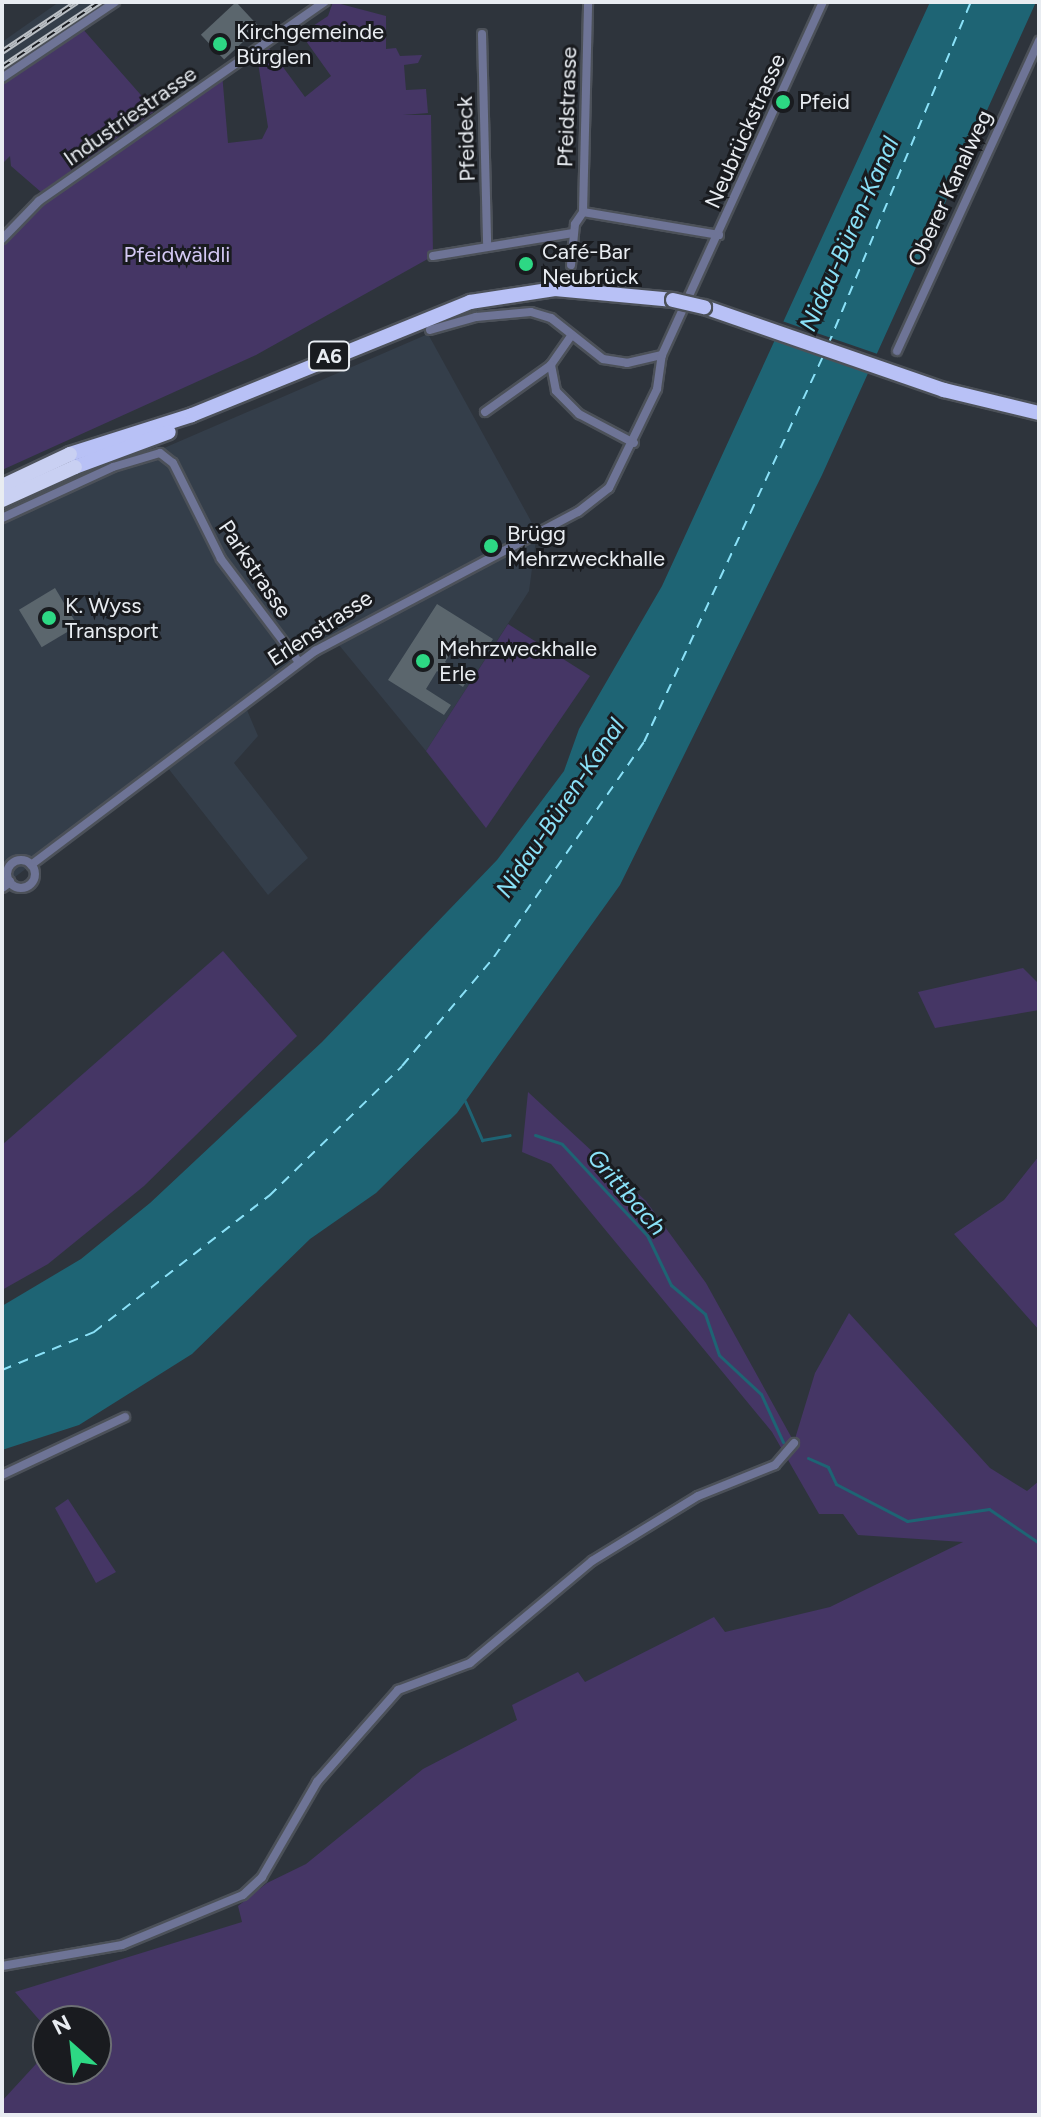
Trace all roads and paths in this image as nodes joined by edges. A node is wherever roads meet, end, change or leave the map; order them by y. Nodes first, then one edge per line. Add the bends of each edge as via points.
1 (115, 2) edge
2 (324, 2) edge
3 (588, 2) edge
4 (823, 2) edge
5 (482, 34) dead end
6 (1039, 41) edge
7 (2, 78) edge
8 (583, 212) junction
9 (573, 233) junction
10 (719, 235) junction
11 (2, 239) edge
12 (487, 243) junction
13 (433, 256) dead end
14 (571, 265) dead end
15 (430, 330) dead end
16 (571, 336) junction
17 (897, 351) dead end
18 (662, 355) junction
19 (551, 365) junction
20 (485, 412) dead end
21 (1039, 413) edge
22 (634, 443) junction
23 (72, 460) junction
24 (2, 486) edge
25 (2, 500) edge
26 (2, 518) edge
27 (299, 662) junction
28 (31, 865) junction
29 (6, 884) edge
30 (125, 1417) dead end
31 (789, 1451) dead end
32 (2, 1475) edge
33 (2, 1966) edge

1 - 7 street
2 - 11 street, Industriestrasse via 39,201
3 - 8 street, Pfeidstrasse
4 - 10 street, Neubrückstrasse
5 - 12 street, Pfeideck
6 - 17 street, Oberer Kanalweg
8 - 9 street
8 - 10 street, Neubrückstrasse
9 - 12 street
9 - 14 street
10 - 18 street, Erlenstrasse
12 - 13 street
15 - 16 street via 476,317 531,312 551,318
16 - 18 street via 591,354 617,363
16 - 19 street
18 - 22 street, Erlenstrasse via 661,381
19 - 20 street
19 - 22 street via 551,380 569,404
21 - 23 highway, A6, bridge via 903,375 704,307 596,292 526,292 445,309
22 - 27 street, Erlenstrasse via 614,482 588,505 384,610
23 - 24 highway, A6
23 - 25 highway, A6
26 - 27 street, Parkstrasse via 124,462 160,453 173,463 221,559
27 - 28 street, Erlenstrasse
28 - 29 street via 12,863
28 - 29 street via 29,885
30 - 32 street
31 - 33 street via 698,1496 592,1561 470,1663 398,1690 317,1782 262,1877 243,1895 122,1945

